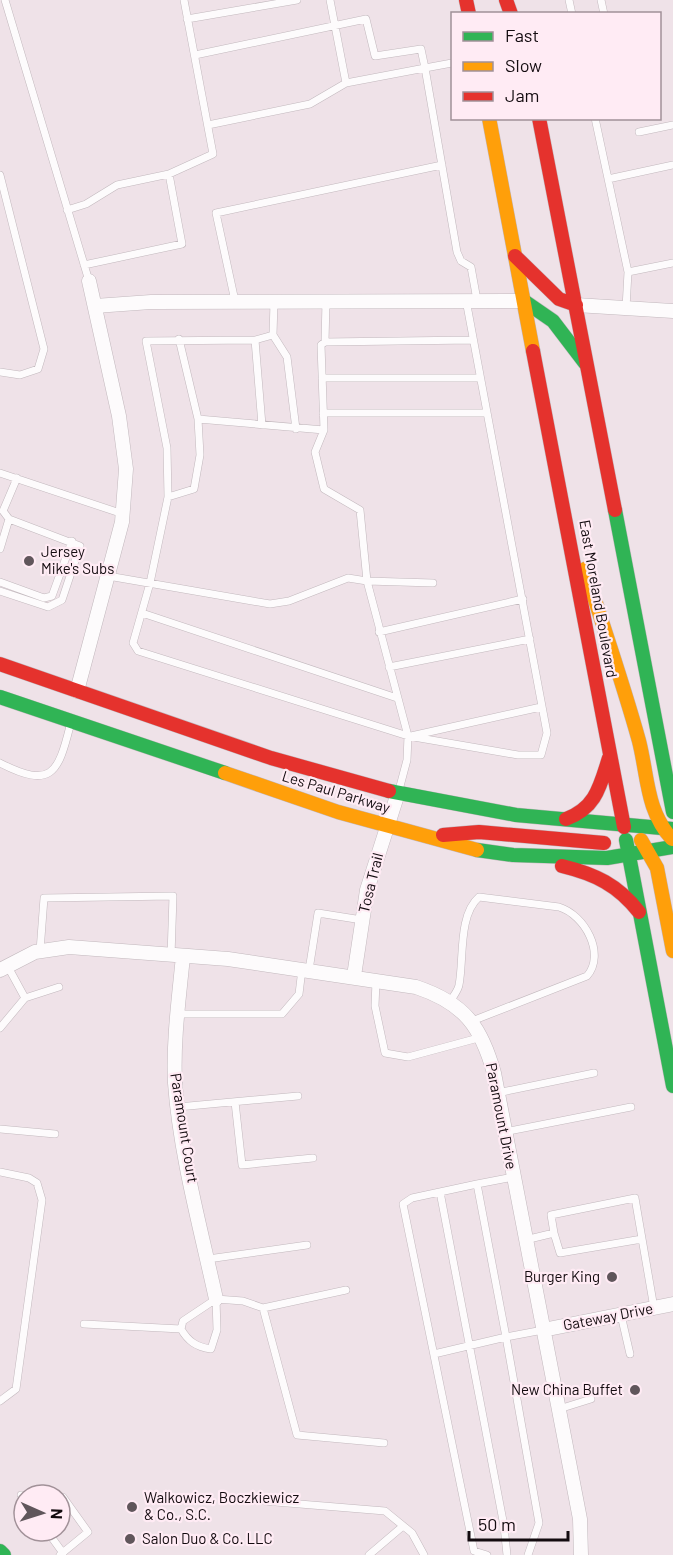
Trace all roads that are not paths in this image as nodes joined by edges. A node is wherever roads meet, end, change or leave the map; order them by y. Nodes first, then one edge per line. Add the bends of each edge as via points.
1 (5, 0) edge
2 (184, 0) edge
3 (297, 0) edge
4 (330, 0) edge
5 (188, 19) junction
6 (335, 25) junction
7 (195, 55) junction
8 (451, 63) edge
9 (425, 68) junction
10 (346, 83) junction
11 (489, 120) edge
12 (539, 120) edge
13 (595, 120) edge
14 (207, 125) junction
15 (673, 125) edge
16 (639, 132) dead end
17 (442, 165) junction
18 (673, 165) edge
19 (169, 174) junction
20 (0, 175) edge
21 (608, 179) junction
22 (67, 210) junction
23 (515, 256) junction
24 (673, 263) edge
25 (84, 265) junction
26 (628, 272) junction
27 (89, 281) joint
28 (472, 300) junction
29 (235, 301) junction
30 (274, 301) junction
31 (326, 301) junction
32 (524, 302) junction
33 (576, 305) junction
34 (95, 306) junction
35 (626, 308) junction
36 (673, 311) edge
37 (273, 335) junction
38 (179, 339) junction
39 (255, 340) junction
40 (473, 340) junction
41 (325, 342) junction
42 (588, 368) junction
43 (0, 372) edge
44 (322, 378) junction
45 (480, 378) junction
46 (323, 413) junction
47 (487, 413) junction
48 (198, 419) junction
49 (262, 425) junction
50 (296, 429) junction
51 (324, 430) junction
52 (0, 473) edge
53 (17, 478) junction
54 (168, 497) junction
55 (123, 514) junction
56 (9, 519) junction
57 (567, 522) junction
58 (74, 542) junction
59 (0, 549) edge
60 (108, 576) junction
61 (367, 581) junction
62 (0, 582) edge
63 (150, 583) junction
64 (433, 583) dead end
65 (0, 591) edge
66 (523, 599) junction
67 (142, 613) junction
68 (379, 632) junction
69 (530, 639) junction
70 (0, 664) edge
71 (388, 667) junction
72 (77, 690) junction
73 (0, 697) edge
74 (53, 698) dead end
75 (397, 698) junction
76 (541, 707) junction
77 (71, 722) junction
78 (408, 736) junction
79 (236, 746) junction
80 (610, 755) junction
81 (0, 763) edge
82 (398, 793) junction
83 (673, 812) edge
84 (566, 819) junction
85 (386, 825) junction
86 (624, 827) junction
87 (670, 835) edge
88 (426, 836) junction
89 (646, 846) junction
90 (628, 849) junction
91 (513, 855) junction
92 (642, 916) junction
93 (362, 920) junction
94 (40, 951) junction
95 (673, 951) edge
96 (177, 956) junction
97 (4, 967) edge
98 (306, 969) junction
99 (354, 976) junction
100 (376, 981) junction
101 (59, 987) dead end
102 (25, 998) junction
103 (450, 1002) junction
104 (178, 1014) junction
105 (471, 1021) junction
106 (0, 1028) edge
107 (482, 1037) junction
108 (594, 1073) dead end
109 (673, 1086) edge
110 (497, 1093) junction
111 (298, 1096) dead end
112 (235, 1102) junction
113 (178, 1107) junction
114 (631, 1107) dead end
115 (0, 1129) edge
116 (504, 1132) junction
117 (55, 1134) dead end
118 (313, 1158) dead end
119 (0, 1172) edge
120 (513, 1177) junction
121 (477, 1184) junction
122 (440, 1192) junction
123 (554, 1233) junction
124 (642, 1239) junction
125 (525, 1240) junction
126 (308, 1245) dead end
127 (208, 1259) junction
128 (346, 1290) dead end
129 (216, 1299) junction
130 (673, 1304) edge
131 (264, 1308) junction
132 (654, 1308) junction
133 (621, 1315) junction
134 (84, 1324) dead end
135 (180, 1329) junction
136 (543, 1330) junction
137 (506, 1337) junction
138 (470, 1346) junction
139 (434, 1354) junction
140 (630, 1354) dead end
141 (591, 1399) dead end
142 (0, 1401) edge
143 (558, 1409) junction
144 (384, 1443) dead end
145 (239, 1499) dead end
146 (72, 1510) edge
147 (403, 1526) junction
148 (0, 1551) edge
149 (61, 1554) edge
150 (4, 1555) edge
151 (369, 1555) edge
152 (424, 1555) edge
153 (487, 1555) edge
154 (507, 1555) edge
155 (528, 1555) edge
156 (581, 1555) edge

1 - 22 lane
2 - 5 lane
3 - 5 lane
4 - 6 lane
5 - 7 lane
6 - 7 lane
6 - 9 lane via 366,19 375,56 421,49
6 - 10 lane
7 - 14 lane
8 - 9 lane
9 - 10 lane
9 - 17 lane
10 - 14 lane via 310,104
11 - 23 main road, East Moreland Boulevard
12 - 33 main road
13 - 21 lane
14 - 19 lane via 213,154
15 - 16 lane
17 - 28 lane via 457,252 461,261 471,267
17 - 29 lane via 216,213
18 - 21 lane
19 - 22 lane via 117,185 86,204
19 - 25 lane via 182,243
20 - 43 lane via 44,349 38,369 20,375
21 - 26 lane
22 - 25 lane
23 - 32 main road, East Moreland Boulevard
23 - 33 main road via 559,299
24 - 26 lane
25 - 27 lane
26 - 35 lane
27 - 34 street
28 - 31 street
28 - 32 street
28 - 40 lane
29 - 30 street
29 - 34 street
30 - 31 street
30 - 37 lane
31 - 41 lane
32 - 42 main road via 553,321
32 - 57 main road, East Moreland Boulevard
33 - 35 street
33 - 42 main road
34 - 55 street via 125,450
35 - 36 street
37 - 39 lane
37 - 50 lane via 287,357
38 - 39 lane
38 - 48 lane
38 - 54 lane via 146,341 167,448
39 - 49 lane
40 - 41 lane
40 - 45 lane
41 - 44 lane via 321,345
42 - 83 main road
44 - 45 lane
44 - 46 lane
45 - 47 lane
46 - 47 lane
46 - 51 lane
47 - 66 lane
48 - 49 lane
48 - 54 lane via 200,455 194,489
49 - 50 lane
50 - 51 lane
51 - 61 lane via 315,452 324,489 360,510
52 - 53 lane
53 - 55 lane
53 - 56 lane via 3,511
54 - 63 lane
55 - 60 street
56 - 58 lane
56 - 59 lane
57 - 80 main road, East Moreland Boulevard
57 - 87 main road via 589,577 639,742 650,802
58 - 62 lane via 52,596 44,598
58 - 65 lane via 80,546 62,600 48,607
60 - 63 lane
60 - 72 street
61 - 63 lane via 348,578 289,602 270,604
61 - 64 lane
61 - 68 lane
63 - 67 lane
66 - 68 lane
66 - 69 lane
67 - 75 lane
67 - 78 lane via 133,643 138,651
68 - 71 lane
69 - 71 lane
69 - 76 lane
70 - 72 main road, Les Paul Parkway
71 - 75 lane
72 - 74 main road
72 - 79 main road, Les Paul Parkway
73 - 77 main road, Les Paul Parkway
75 - 78 lane
76 - 78 lane
76 - 78 lane via 547,733 541,755 518,755
77 - 79 main road via 90,711 121,713 206,744
77 - 81 lane via 54,771 42,776
77 - 85 main road, Les Paul Parkway
78 - 82 lane via 407,760
79 - 82 main road, Les Paul Parkway
80 - 84 main road via 593,804 583,815
80 - 86 main road, East Moreland Boulevard
82 - 84 main road, Les Paul Parkway
82 - 85 street, Tosa Trail
84 - 86 main road, Les Paul Parkway
85 - 88 main road, Les Paul Parkway
85 - 93 street, Tosa Trail
86 - 87 main road, Les Paul Parkway
86 - 89 main road
86 - 90 main road, East Moreland Boulevard
87 - 89 main road, Les Paul Parkway
88 - 90 main road via 479,832
88 - 91 main road, Les Paul Parkway
89 - 90 main road, Les Paul Parkway
89 - 95 main road via 659,877
90 - 91 main road, Les Paul Parkway via 607,858
90 - 92 main road, East Moreland Boulevard
91 - 92 main road via 605,880 618,887
92 - 109 main road, East Moreland Boulevard
93 - 98 lane via 318,913
93 - 99 street, Tosa Trail
94 - 96 street, Paramount Drive via 69,947
94 - 96 lane via 44,898 173,896
94 - 97 street, Paramount Drive
96 - 98 street, Paramount Drive via 228,958
96 - 104 street, Paramount Court
97 - 102 lane
98 - 99 street, Paramount Drive
98 - 104 lane via 299,994 282,1014
99 - 100 street, Paramount Drive
100 - 103 street, Paramount Drive via 416,987
100 - 107 lane via 375,1006 385,1053 408,1057
101 - 102 lane
102 - 106 lane
103 - 105 street, Paramount Drive
103 - 105 lane via 459,987 462,939 472,903 479,897 559,907 578,918 588,932 594,955 594,968 587,976
104 - 113 street, Paramount Court
105 - 107 street, Paramount Drive
107 - 110 street, Paramount Drive
108 - 110 lane
110 - 116 street, Paramount Drive
111 - 112 lane
112 - 113 lane
112 - 118 lane via 243,1165
113 - 127 street, Paramount Court
114 - 116 lane
115 - 117 lane
116 - 120 street, Paramount Drive
119 - 142 lane via 37,1183 42,1200 16,1389
120 - 121 lane
120 - 125 street, Paramount Drive
121 - 122 lane
121 - 137 lane
122 - 138 lane
122 - 139 lane via 411,1198 403,1204
123 - 124 lane via 560,1253
123 - 124 lane via 551,1215 635,1198
123 - 125 lane
124 - 132 lane
125 - 136 street, Paramount Drive
126 - 127 lane
127 - 129 street, Paramount Court
128 - 131 lane
129 - 131 lane via 243,1301
129 - 135 lane via 183,1321
129 - 135 lane via 217,1330 211,1349 187,1339
130 - 132 street, Gateway Drive
131 - 144 lane via 297,1435
132 - 133 street, Gateway Drive
133 - 136 street, Gateway Drive
133 - 140 lane
134 - 135 lane
136 - 137 lane
136 - 143 street, Paramount Drive
137 - 138 lane
137 - 155 lane via 539,1523
138 - 139 lane
138 - 154 lane
139 - 153 lane via 474,1551
141 - 143 lane
143 - 156 street, Paramount Drive via 580,1519
145 - 147 lane via 385,1511
146 - 149 lane via 88,1532
147 - 151 lane
147 - 152 lane via 412,1533
148 - 150 main road

